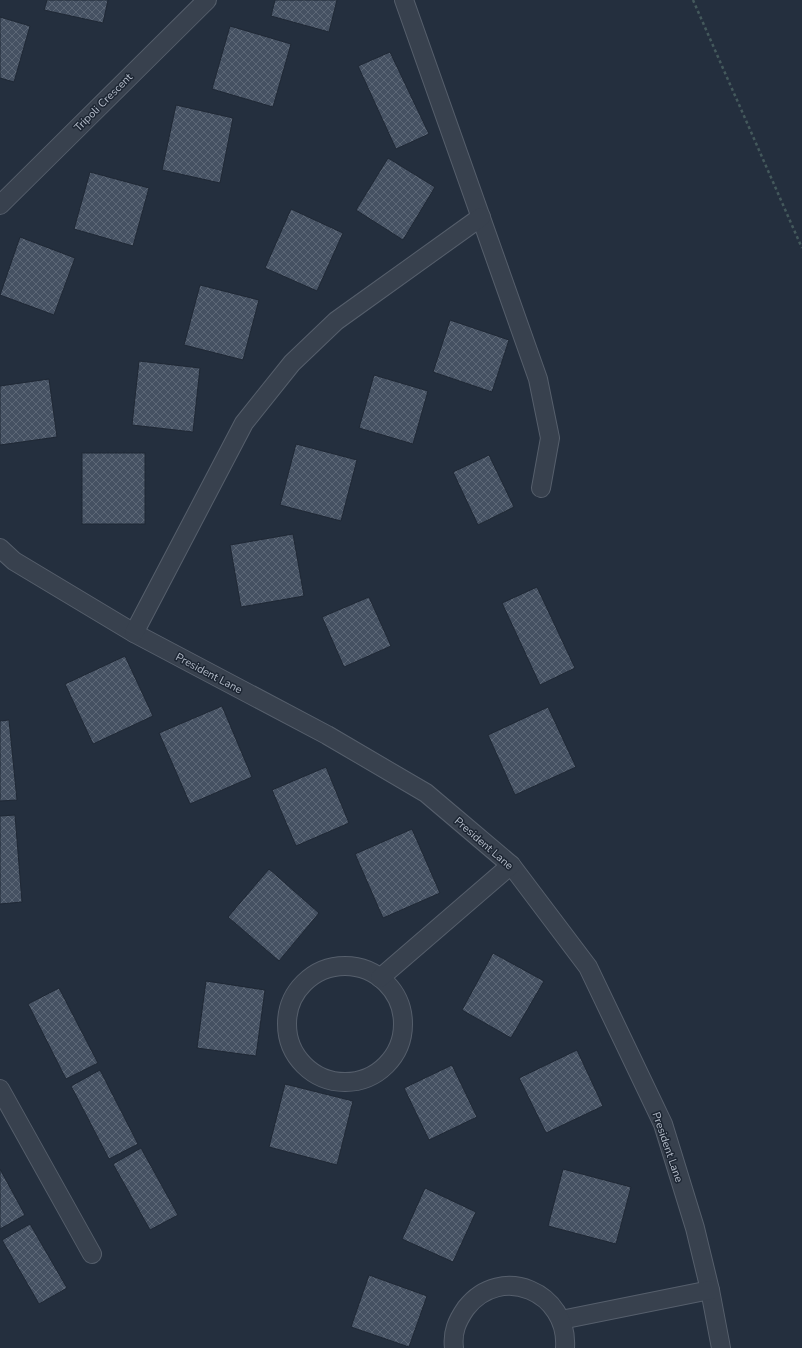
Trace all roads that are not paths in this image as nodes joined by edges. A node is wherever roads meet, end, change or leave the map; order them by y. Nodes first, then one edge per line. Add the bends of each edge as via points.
1 (207, 0) edge
2 (404, 0) edge
3 (0, 205) edge
4 (481, 217) junction
5 (541, 488) dead end
6 (0, 548) edge
7 (134, 633) junction
8 (511, 865) junction
9 (380, 978) junction
10 (0, 1089) edge
11 (92, 1254) dead end
12 (710, 1290) junction
13 (561, 1320) junction
14 (454, 1348) edge
15 (565, 1348) edge
16 (721, 1348) edge

1 - 3 street, Tripoli Crescent
2 - 4 street
4 - 5 street via 538,379 550,438
4 - 7 street via 336,321 292,363 244,423
6 - 7 street, President Lane via 14,561
7 - 8 street, President Lane via 327,735 426,793
8 - 9 street
8 - 12 street, President Lane via 588,967 663,1124 695,1228
9 - 9 street via 394,993 402,1011 403,1031 397,1051 387,1066 369,1078 349,1083 329,1081 311,1072 293,1052 286,1033 287,1014 296,991 310,977 340,965 360,967
10 - 11 street
12 - 13 street
12 - 16 street, President Lane
13 - 14 street via 551,1304 536,1292 523,1287 492,1288 475,1297 457,1320
13 - 15 street via 566,1339

